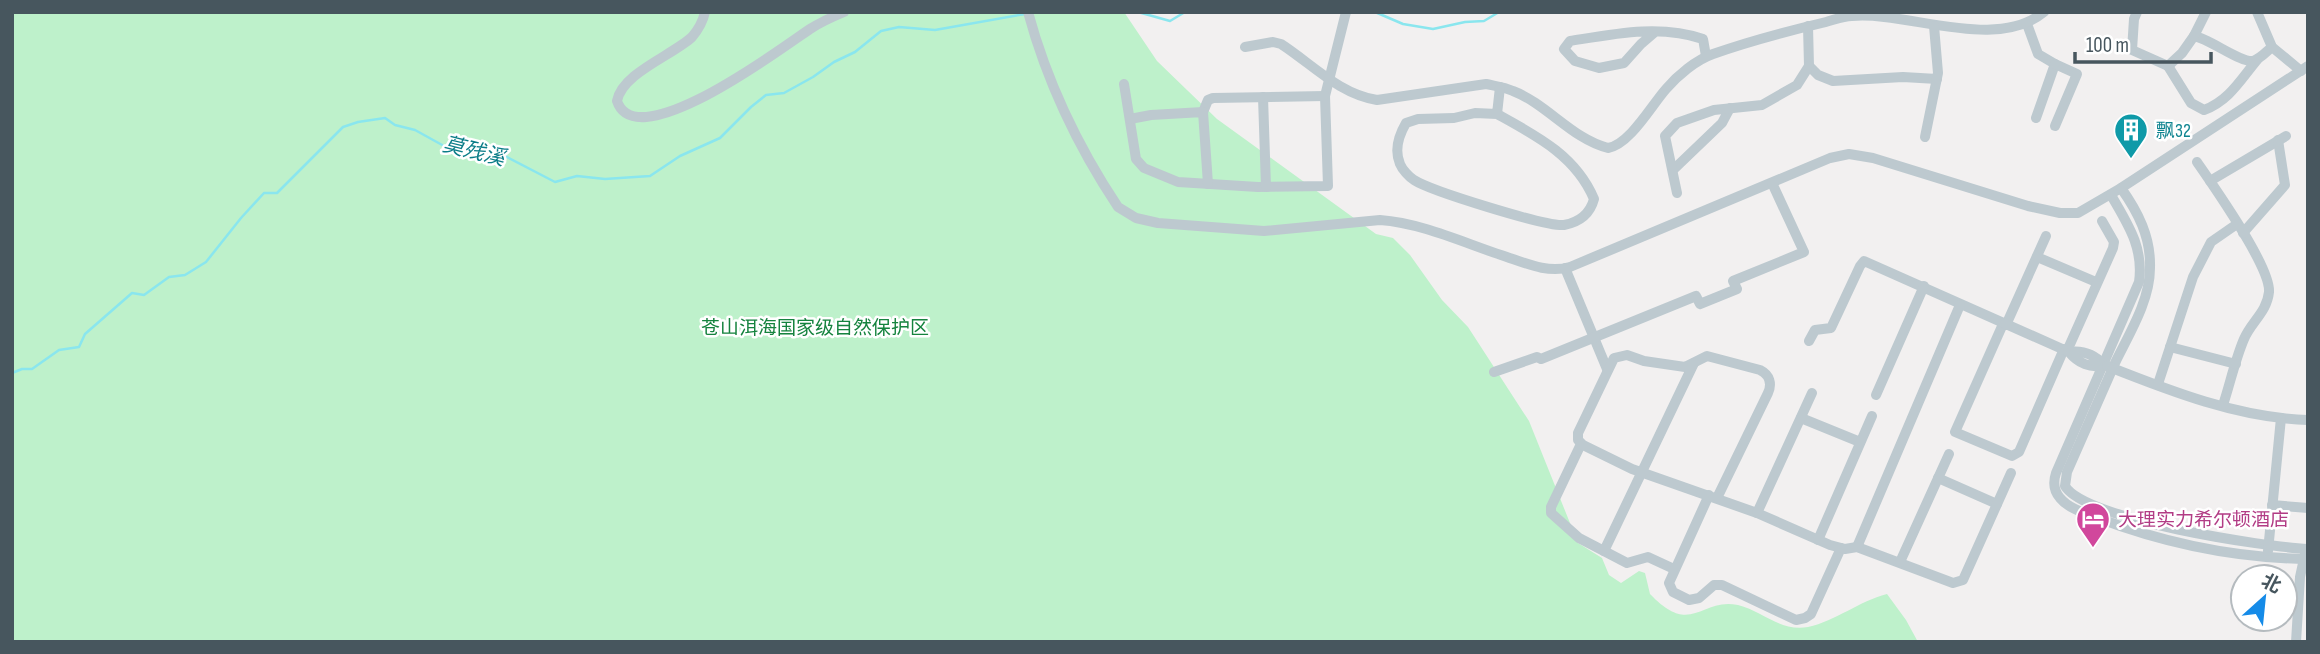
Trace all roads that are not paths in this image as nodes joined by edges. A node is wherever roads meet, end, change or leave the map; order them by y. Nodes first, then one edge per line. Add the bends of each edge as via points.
1 (705, 12) edge
2 (844, 12) edge
3 (1028, 12) edge
4 (2044, 12) edge
5 (2137, 12) edge
6 (2206, 12) edge
7 (2257, 12) edge
8 (1346, 13) edge
9 (1892, 15) edge
10 (1827, 17) edge
11 (2027, 24) junction
12 (1808, 26) junction
13 (1934, 26) junction
14 (1656, 32) junction
15 (2194, 36) junction
16 (1245, 47) dead end
17 (2272, 47) junction
18 (1706, 57) junction
19 (2257, 60) junction
20 (2055, 64) junction
21 (1809, 66) junction
22 (2168, 66) junction
23 (2304, 69) edge
24 (1937, 79) junction
25 (1330, 80) junction
26 (1124, 84) dead end
27 (1500, 87) junction
28 (1325, 96) junction
29 (1263, 97) junction
30 (1730, 108) junction
31 (1203, 112) junction
32 (1497, 114) junction
33 (2036, 118) dead end
34 (1130, 119) junction
35 (2055, 126) dead end
36 (1926, 138) dead end
37 (2197, 162) dead end
38 (1673, 170) junction
39 (2210, 181) junction
40 (1772, 183) junction
41 (1208, 184) junction
42 (1266, 187) junction
43 (2121, 188) junction
44 (1676, 193) dead end
45 (2110, 195) junction
46 (2102, 221) dead end
47 (2240, 229) junction
48 (2145, 230) junction
49 (2134, 235) junction
50 (2046, 236) dead end
51 (2037, 257) junction
52 (1565, 268) junction
53 (2096, 282) junction
54 (1924, 286) junction
55 (1960, 306) junction
56 (2004, 324) junction
57 (1594, 337) junction
58 (1810, 341) dead end
59 (2170, 347) junction
60 (2067, 351) junction
61 (1695, 363) junction
62 (2236, 364) junction
63 (2109, 367) junction
64 (1607, 369) junction
65 (1494, 372) dead end
66 (2158, 384) junction
67 (1812, 393) dead end
68 (1876, 395) dead end
69 (2222, 405) junction
70 (1872, 416) dead end
71 (1801, 418) junction
72 (2281, 418) junction
73 (2308, 420) edge
74 (1860, 442) junction
75 (1581, 444) junction
76 (1949, 454) dead end
77 (1643, 473) junction
78 (2011, 473) dead end
79 (1938, 478) junction
80 (1713, 496) junction
81 (1997, 504) junction
82 (2272, 505) junction
83 (2308, 508) edge
84 (1757, 513) junction
85 (1818, 540) junction
86 (1857, 547) junction
87 (1841, 548) junction
88 (1604, 551) junction
89 (2268, 551) junction
90 (2306, 554) edge
91 (1900, 562) junction
92 (1674, 569) junction
93 (2296, 642) edge

1 - 2 street via 691,38 620,91 617,101 622,111 639,118 668,112 738,79 812,28
3 - 52 street via 1046,72 1075,135 1118,208 1129,215 1174,225 1264,231 1380,220 1414,226 1543,268
4 - 11 street
5 - 22 street via 2132,50
6 - 15 street
7 - 17 street
8 - 25 street
9 - 10 street
9 - 13 street
10 - 12 street
11 - 13 street via 1993,30
11 - 20 street via 2038,54
12 - 18 street
12 - 21 street
13 - 24 street
14 - 14 street via 1629,31 1570,41 1564,49 1575,61 1599,68 1624,63
14 - 18 street via 1703,38
15 - 19 street via 2248,61
15 - 22 street
16 - 25 street via 1281,44
17 - 19 street
17 - 23 street
18 - 27 street via 1668,86 1616,147 1588,140 1525,97
19 - 22 street via 2242,82 2204,110 2191,103
20 - 33 street
20 - 35 street via 2077,74
21 - 24 street via 1833,81
21 - 30 street via 1797,85 1762,105
23 - 43 street
24 - 36 street
25 - 27 street via 1377,100 1486,84
25 - 28 street
26 - 34 street
27 - 32 street
28 - 29 street
28 - 42 street via 1328,186
29 - 31 street via 1213,98
29 - 42 street
30 - 38 street via 1722,123
30 - 38 street via 1677,123 1665,136
31 - 34 street
31 - 41 street
32 - 32 street via 1406,123 1397,139 1399,164 1411,179 1432,189 1529,219 1561,225 1579,220 1594,199 1577,167
34 - 41 street via 1136,159 1144,169 1178,182
37 - 39 street
38 - 44 street
39 - 47 street
39 - 47 street via 2282,138 2285,185
40 - 45 street via 1849,154 2060,213 2078,213
40 - 52 street
40 - 57 street via 1804,252 1733,281 1737,289 1725,294 1700,304 1696,296
41 - 42 street
43 - 45 street
43 - 48 street
45 - 49 street
46 - 53 street via 2114,242
47 - 59 street via 2208,245
47 - 62 street via 2265,271 2269,294
48 - 49 street
48 - 63 street via 2149,281
49 - 63 street via 2140,253 2139,282
50 - 51 street
51 - 53 street
51 - 56 street
52 - 57 street
53 - 60 street
54 - 55 street
54 - 58 street via 1864,261 1831,328 1817,328
54 - 68 street
55 - 56 street
55 - 86 street
56 - 60 street
56 - 60 street via 1955,432 1993,449 2012,456 2019,452
57 - 64 street
57 - 65 street
59 - 62 street
59 - 66 street
60 - 63 street via 2090,354
61 - 64 street via 1685,367 1623,355 1614,358
61 - 77 street
61 - 80 street via 1707,356 1760,370 1769,380 1768,393
62 - 69 street
63 - 66 street
63 - 89 street via 2056,473 2054,484 2060,499 2109,522 2167,540 2210,549
64 - 75 street via 1578,433
66 - 69 street
67 - 71 street
69 - 72 street
70 - 74 street
71 - 74 street
71 - 84 street
72 - 73 street
72 - 82 street
74 - 85 street
75 - 77 street
75 - 88 street via 1550,511 1572,533
76 - 79 street
77 - 80 street
77 - 88 street
78 - 81 street
79 - 81 street
79 - 91 street
80 - 84 street
80 - 92 street
81 - 91 street via 1962,582 1953,583
82 - 83 street
82 - 89 street
84 - 85 street
85 - 87 street
86 - 87 street
86 - 91 street
87 - 92 street via 1811,614 1798,620 1722,585 1689,600 1670,587
88 - 92 street via 1627,563 1648,557
89 - 90 street
90 - 93 street

